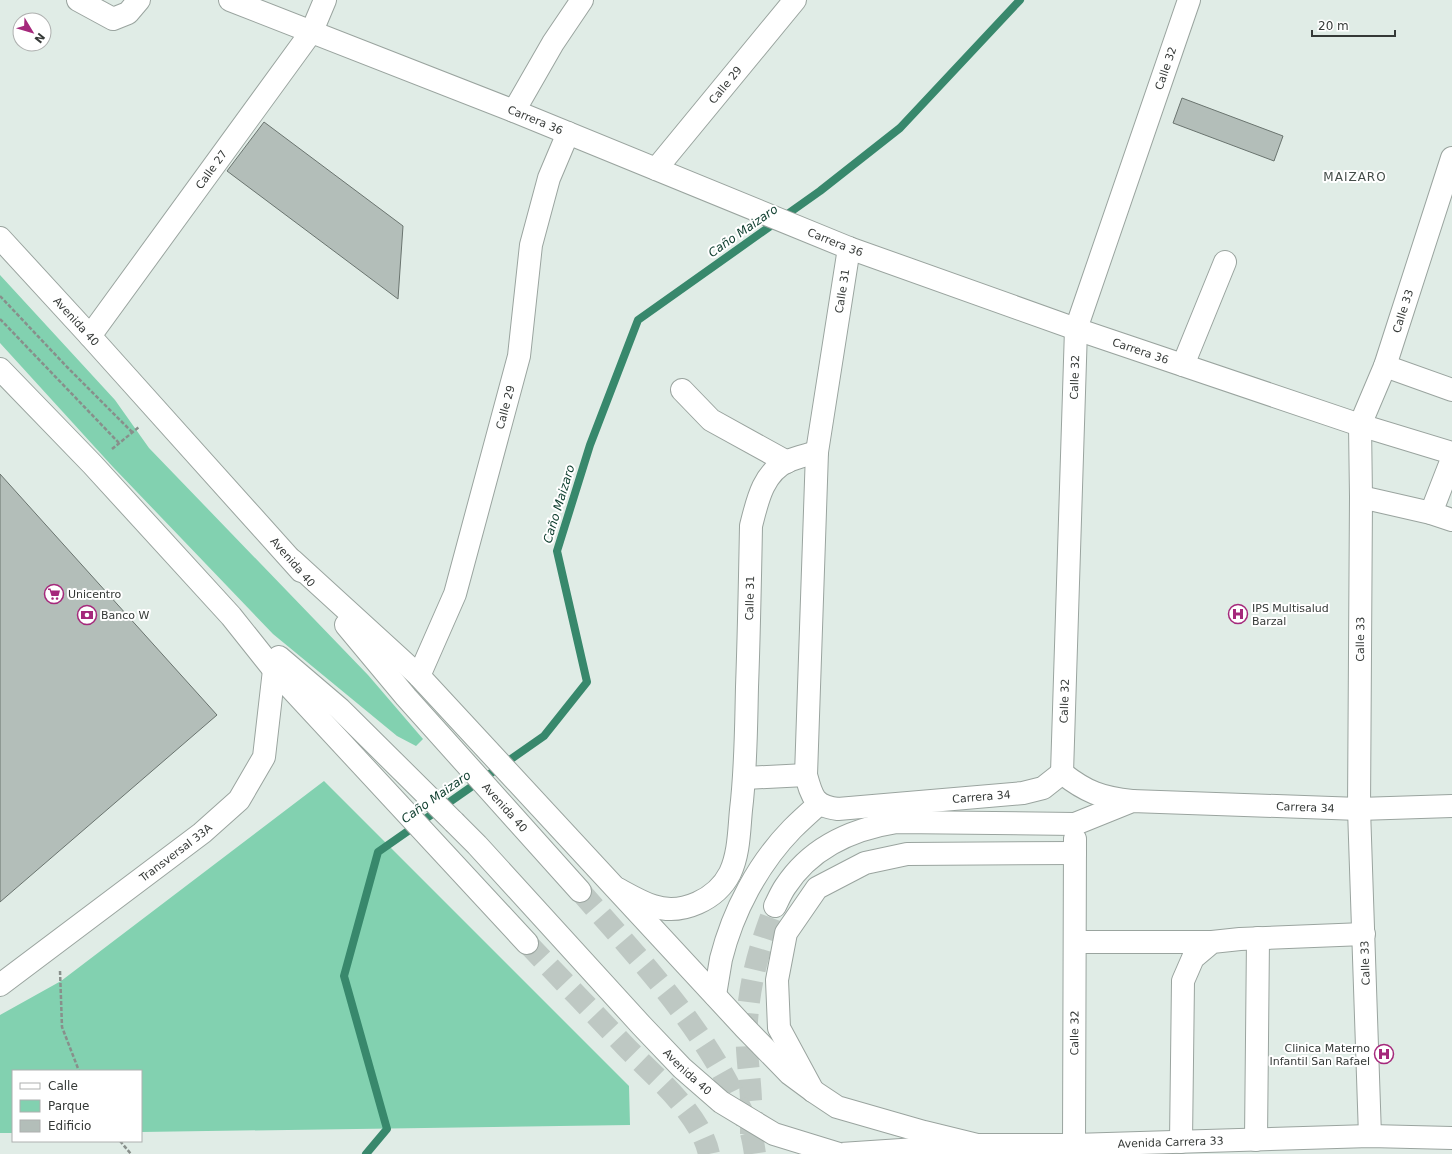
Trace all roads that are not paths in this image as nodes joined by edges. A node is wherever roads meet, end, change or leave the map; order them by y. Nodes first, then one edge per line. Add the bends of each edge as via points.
1 (78, 0) edge
2 (139, 0) edge
3 (230, 0) edge
4 (325, 0) edge
5 (582, 0) edge
6 (795, 0) edge
7 (1189, 0) edge
8 (312, 31) junction
9 (514, 111) junction
10 (568, 133) junction
11 (1452, 158) edge
12 (656, 169) junction
13 (0, 238) edge
14 (849, 248) junction
15 (1225, 262) dead end
16 (1076, 329) junction
17 (90, 336) junction
18 (1183, 365) junction
19 (1385, 366) junction
20 (0, 369) edge
21 (682, 390) dead end
22 (1452, 390) edge
23 (1360, 425) junction
24 (818, 452) junction
25 (1452, 453) edge
26 (1452, 459) edge
27 (786, 462) junction
28 (1361, 497) junction
29 (1431, 513) junction
30 (1452, 520) edge
31 (292, 560) junction
32 (231, 616) junction
33 (274, 670) junction
34 (419, 676) junction
35 (1062, 773) junction
36 (806, 775) junction
37 (745, 778) junction
38 (1132, 801) junction
39 (819, 804) junction
40 (1452, 806) edge
41 (1359, 810) junction
42 (1075, 824) junction
43 (1075, 853) junction
44 (613, 886) junction
45 (580, 891) tunnel mouth
46 (775, 906) tunnel mouth
47 (1364, 934) junction
48 (1258, 938) junction
49 (1075, 942) junction
50 (1212, 942) junction
51 (527, 943) tunnel mouth
52 (0, 985) edge
53 (715, 995) junction
54 (813, 1091) junction
55 (1370, 1136) junction
56 (1452, 1138) edge
57 (1256, 1140) junction
58 (1181, 1142) junction
59 (977, 1145) junction
60 (1074, 1145) junction
61 (840, 1154) edge

1 - 2 main road via 113,19 128,13
3 - 8 main road, Carrera 36
4 - 8 main road, Calle 27
5 - 9 main road via 553,43
6 - 12 main road, Calle 29
7 - 16 main road, Calle 32
8 - 9 main road, Carrera 36
8 - 17 main road, Calle 27
9 - 10 main road, Carrera 36
10 - 12 main road, Carrera 36
10 - 34 main road, Calle 29 via 549,178 531,245 519,356 455,594
11 - 19 main road, Calle 33
12 - 14 main road, Carrera 36
13 - 17 main road, Avenida 40
14 - 16 main road, Carrera 36
14 - 24 main road, Calle 31
15 - 18 main road
16 - 18 main road, Carrera 36
16 - 35 main road, Calle 32
17 - 31 main road, Avenida 40
18 - 23 main road, Carrera 36
19 - 22 main road
19 - 23 main road, Calle 33
20 - 32 main road via 92,464
21 - 27 main road via 711,420
23 - 25 main road, Carrera 36
23 - 28 main road, Calle 33
24 - 27 main road, Calle 31
24 - 36 main road, Calle 31
26 - 29 main road
27 - 37 main road, Calle 31 via 766,481 751,526
28 - 29 main road
28 - 41 main road, Calle 33
29 - 30 main road
31 - 34 main road
31 - 45 main road, Avenida 40 via 406,697
32 - 33 main road
32 - 61 main road, Avenida 40, bridge via 340,709 428,795 682,1068 721,1102 774,1134
33 - 51 main road
33 - 52 main road, Transversal 33A via 264,757 239,800 202,833
34 - 44 main road
35 - 38 main road, Carrera 34 via 1094,794
35 - 39 main road, Carrera 34 via 1043,788 1023,793 838,808
36 - 37 main road
36 - 39 main road, Calle 31 via 813,798
37 - 44 main road, Calle 31 via 734,863 730,873 708,898 677,908 654,907
38 - 41 main road, Carrera 34
38 - 42 main road, Carrera 34
39 - 53 main road via 792,829 768,857 748,889 726,944
40 - 41 main road, Carrera 34
41 - 47 main road, Calle 33
42 - 43 main road, Calle 32
42 - 46 main road via 897,822 875,826 854,832 816,854 785,887
43 - 49 main road, Calle 32
43 - 54 main road via 907,854 865,863 817,888 786,933 777,980 779,1028
44 - 53 main road
47 - 48 main road
47 - 55 main road, Calle 33
48 - 50 main road
48 - 57 main road
49 - 50 main road
49 - 60 main road, Calle 32
50 - 58 main road via 1193,958 1183,981
53 - 54 main road via 790,1074
54 - 59 main road via 837,1107
55 - 56 main road, Avenida Carrera 33
55 - 57 main road, Avenida Carrera 33
57 - 58 main road, Avenida Carrera 33
58 - 60 main road, Avenida Carrera 33
59 - 60 main road, Avenida Carrera 33
59 - 61 main road, Avenida Carrera 33

